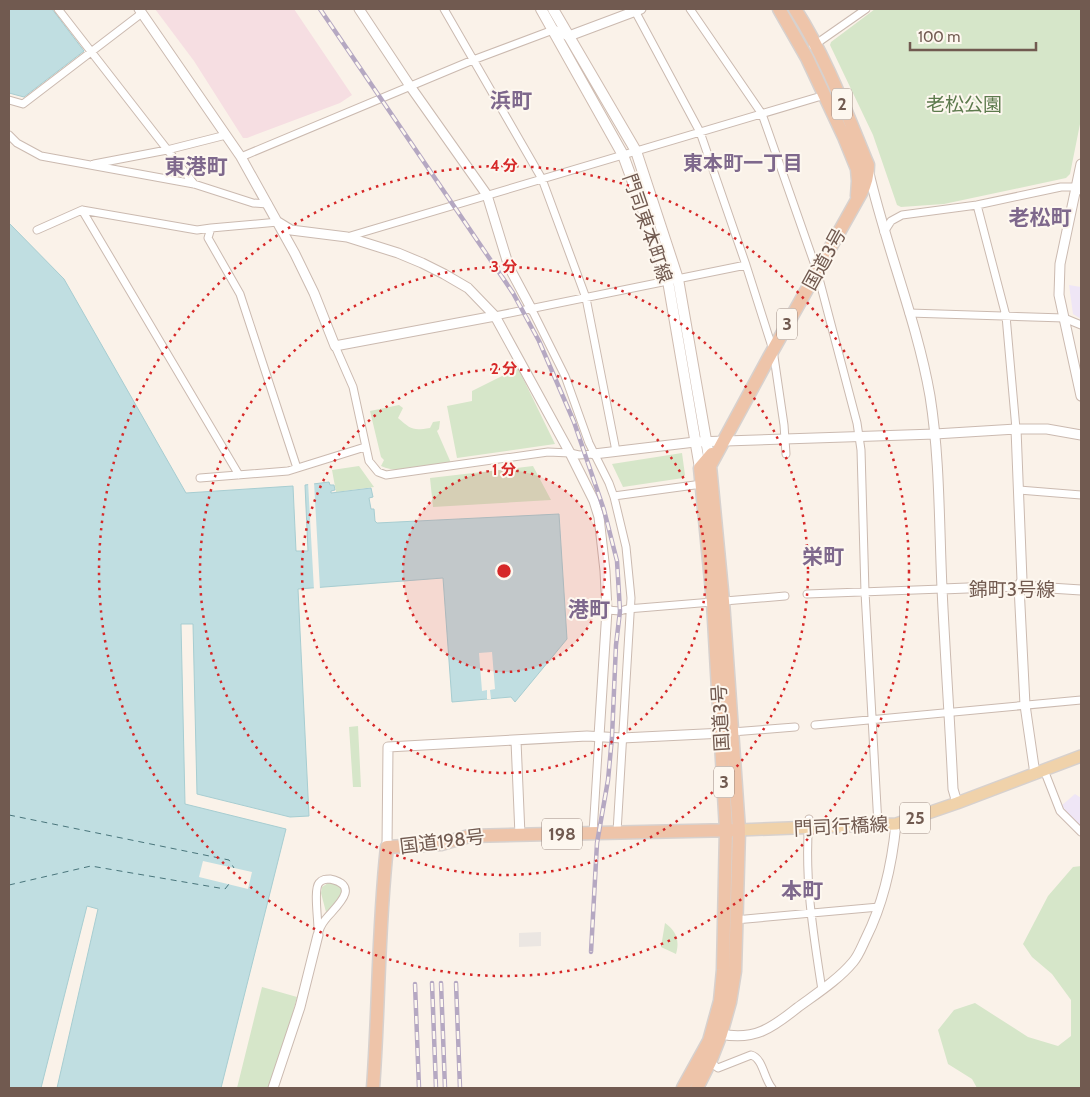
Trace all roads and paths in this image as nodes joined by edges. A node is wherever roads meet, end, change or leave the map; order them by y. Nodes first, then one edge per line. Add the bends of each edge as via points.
1 (58, 9) edge
2 (359, 9) edge
3 (444, 9) edge
4 (541, 9) edge
5 (553, 9) edge
6 (690, 9) edge
7 (778, 9) edge
8 (866, 9) edge
9 (637, 10) edge
10 (799, 10) edge
11 (141, 11) edge
12 (553, 30) junction
13 (569, 36) junction
14 (799, 43) junction
15 (815, 45) junction
16 (92, 51) junction
17 (806, 58) junction
18 (473, 60) junction
19 (410, 86) junction
20 (825, 95) junction
21 (9, 100) edge
22 (762, 114) junction
23 (700, 132) junction
24 (9, 135) edge
25 (226, 135) junction
26 (168, 150) junction
27 (636, 151) junction
28 (623, 155) junction
29 (241, 157) junction
30 (1081, 164) edge
31 (88, 165) junction
32 (862, 167) junction
33 (542, 179) junction
34 (194, 184) junction
35 (865, 186) junction
36 (1078, 189) edge
37 (487, 196) junction
38 (268, 204) junction
39 (977, 205) junction
40 (82, 210) junction
41 (852, 210) junction
42 (878, 212) junction
43 (278, 222) junction
44 (211, 228) junction
45 (37, 230) dead end
46 (884, 232) junction
47 (346, 237) junction
48 (746, 265) junction
49 (818, 271) junction
50 (673, 280) junction
51 (586, 298) junction
52 (532, 310) junction
53 (909, 313) junction
54 (495, 316) junction
55 (1006, 316) junction
56 (1064, 318) junction
57 (1081, 325) edge
58 (335, 346) junction
59 (773, 350) junction
60 (1081, 396) edge
61 (1016, 428) junction
62 (935, 434) junction
63 (1081, 435) edge
64 (859, 436) junction
65 (785, 439) junction
66 (725, 440) junction
67 (706, 441) junction
68 (695, 442) junction
69 (365, 447) junction
70 (616, 451) junction
71 (570, 453) junction
72 (594, 454) junction
73 (786, 454) dead end
74 (707, 464) junction
75 (297, 468) junction
76 (240, 475) junction
77 (200, 478) dead end
78 (702, 484) junction
79 (1018, 490) junction
80 (1081, 495) edge
81 (614, 496) junction
82 (1019, 586) junction
83 (942, 589) junction
84 (1081, 590) edge
85 (865, 592) junction
86 (806, 594) dead end
87 (785, 596) dead end
88 (718, 601) junction
89 (630, 609) junction
90 (607, 610) junction
91 (1081, 700) edge
92 (1025, 705) junction
93 (949, 713) junction
94 (872, 720) junction
95 (815, 725) dead end
96 (795, 727) dead end
97 (726, 732) junction
98 (599, 736) junction
99 (622, 738) junction
100 (516, 741) junction
101 (1081, 756) edge
102 (1039, 772) junction
103 (957, 803) junction
104 (808, 824) junction
105 (896, 824) junction
106 (878, 826) junction
107 (733, 830) junction
108 (617, 832) junction
109 (1081, 832) edge
110 (593, 833) junction
111 (520, 835) junction
112 (387, 847) junction
113 (879, 907) junction
114 (810, 913) junction
115 (730, 920) junction
116 (318, 935) junction
117 (822, 990) junction
118 (721, 1034) junction
119 (710, 1062) junction
120 (273, 1088) edge
121 (373, 1088) edge
122 (683, 1088) edge
123 (696, 1088) edge
124 (772, 1088) edge

1 - 16 street
2 - 19 street
3 - 18 street
4 - 12 main road, 門司東本町線
5 - 13 main road, 門司東本町線
6 - 22 street
7 - 14 highway, 2
8 - 15 street
9 - 13 street
9 - 23 street
10 - 15 highway, 2
11 - 16 street
11 - 25 street
12 - 13 street
12 - 18 street
12 - 28 main road, 門司東本町線
13 - 27 main road, 門司東本町線
14 - 15 street
14 - 17 highway, 2
15 - 17 street
15 - 32 highway, 2
16 - 21 street via 23,104
16 - 26 street
17 - 20 highway, 2
18 - 19 street
18 - 33 street
19 - 29 street
19 - 37 street
20 - 22 street
20 - 32 highway, 2
22 - 23 street
22 - 49 street
23 - 27 street
23 - 48 street
24 - 31 street via 16,143 41,156
25 - 26 street
25 - 29 street
26 - 31 street
26 - 34 street
27 - 28 street
27 - 50 main road, 門司東本町線
28 - 33 street
28 - 50 main road, 門司東本町線
29 - 38 street
30 - 36 street
31 - 34 street
32 - 35 highway, 国道3号 / 3 via 868,172
32 - 41 highway, 国道3号 / 3
32 - 42 street
33 - 37 street
33 - 51 street
34 - 38 street via 253,203
35 - 41 highway, 国道3号 / 3
35 - 42 street
36 - 39 street via 1061,187
36 - 56 street via 1060,264 1059,295
37 - 47 street
37 - 52 street via 509,267
38 - 43 street
39 - 46 street via 902,215 892,221
39 - 55 street
40 - 44 street via 197,230
40 - 45 street
40 - 76 street
41 - 49 highway, 国道3号 / 3
42 - 46 street
43 - 44 street
43 - 47 street via 291,230
43 - 58 street via 314,293
44 - 75 street via 208,238 240,294
46 - 53 street
47 - 54 street via 398,253 444,274 468,288
48 - 50 street
48 - 59 street
49 - 59 highway, 国道3号 / 3
49 - 64 street
50 - 51 street
50 - 67 main road, 門司東本町線
50 - 68 main road, 門司東本町線
51 - 52 street
51 - 70 street
52 - 54 street
52 - 72 street via 564,376
53 - 55 street
53 - 62 street via 929,393
54 - 58 street
54 - 71 street
55 - 56 street
55 - 61 street
56 - 57 street
56 - 60 street
58 - 69 street via 353,387
59 - 65 street
59 - 66 highway, 国道3号 / 3
61 - 62 street
61 - 63 street
61 - 79 street
62 - 64 street
62 - 83 street
64 - 65 street
64 - 85 street
65 - 66 street
65 - 73 street
66 - 67 street
66 - 74 highway, 国道3号 / 3
67 - 68 street
67 - 74 main road, 門司東本町線
68 - 70 street
68 - 74 main road, 門司東本町線
69 - 71 street via 369,461 378,472 386,475 548,452
69 - 75 street
70 - 72 street
71 - 72 street
71 - 90 street via 599,517
72 - 81 street
74 - 78 highway, 国道3号 / 3
74 - 88 highway, 国道3号 / 3
75 - 76 street
76 - 77 street
78 - 81 street
78 - 88 highway, 国道3号 / 3
79 - 80 street
79 - 82 street via 1022,580
81 - 89 street via 626,547
82 - 83 street, 錦町3号線
82 - 84 street, 錦町3号線
82 - 92 street
83 - 85 street
83 - 93 street
85 - 86 street
85 - 94 street
87 - 88 street
88 - 89 street
88 - 97 highway, 国道3号 / 3
89 - 90 street
89 - 99 street
90 - 98 street
91 - 92 street
92 - 93 street
92 - 102 street
93 - 94 street
93 - 103 street via 953,788
94 - 95 street
94 - 106 street
96 - 97 street
97 - 99 street
97 - 107 highway, 国道3号 / 3
98 - 99 street
98 - 100 street
98 - 110 street
99 - 108 street
100 - 111 street
100 - 112 street via 388,747
101 - 102 main road, 門司行橋線 / 25
102 - 103 main road, 門司行橋線 / 25
102 - 109 street via 1060,811
103 - 105 main road, 門司行橋線 / 25
104 - 106 main road, 門司行橋線 / 25
104 - 107 main road, 門司行橋線 / 25
104 - 114 street
105 - 106 main road, 門司行橋線 / 25
105 - 113 street via 886,886
107 - 108 highway, 国道198号 / 198
107 - 115 highway, 国道3号 / 3
108 - 110 highway, 国道198号 / 198
110 - 111 highway, 国道198号 / 198
111 - 112 highway, 国道198号 / 198 via 470,836 441,844
112 - 121 highway, 国道198号 via 378,952
113 - 114 street
113 - 117 street via 856,958
114 - 115 street
114 - 117 street
115 - 118 highway, 国道3号 / 3 via 735,971
115 - 122 highway, 国道3号 / 3 via 720,1001 709,1041
116 - 116 street via 318,883 336,880 345,888 345,896 326,919
116 - 120 street via 300,1007
117 - 118 street via 763,1032 741,1037
118 - 119 highway, 国道3号 / 3
119 - 123 highway, 国道3号 / 3
119 - 124 street via 718,1068 755,1056

